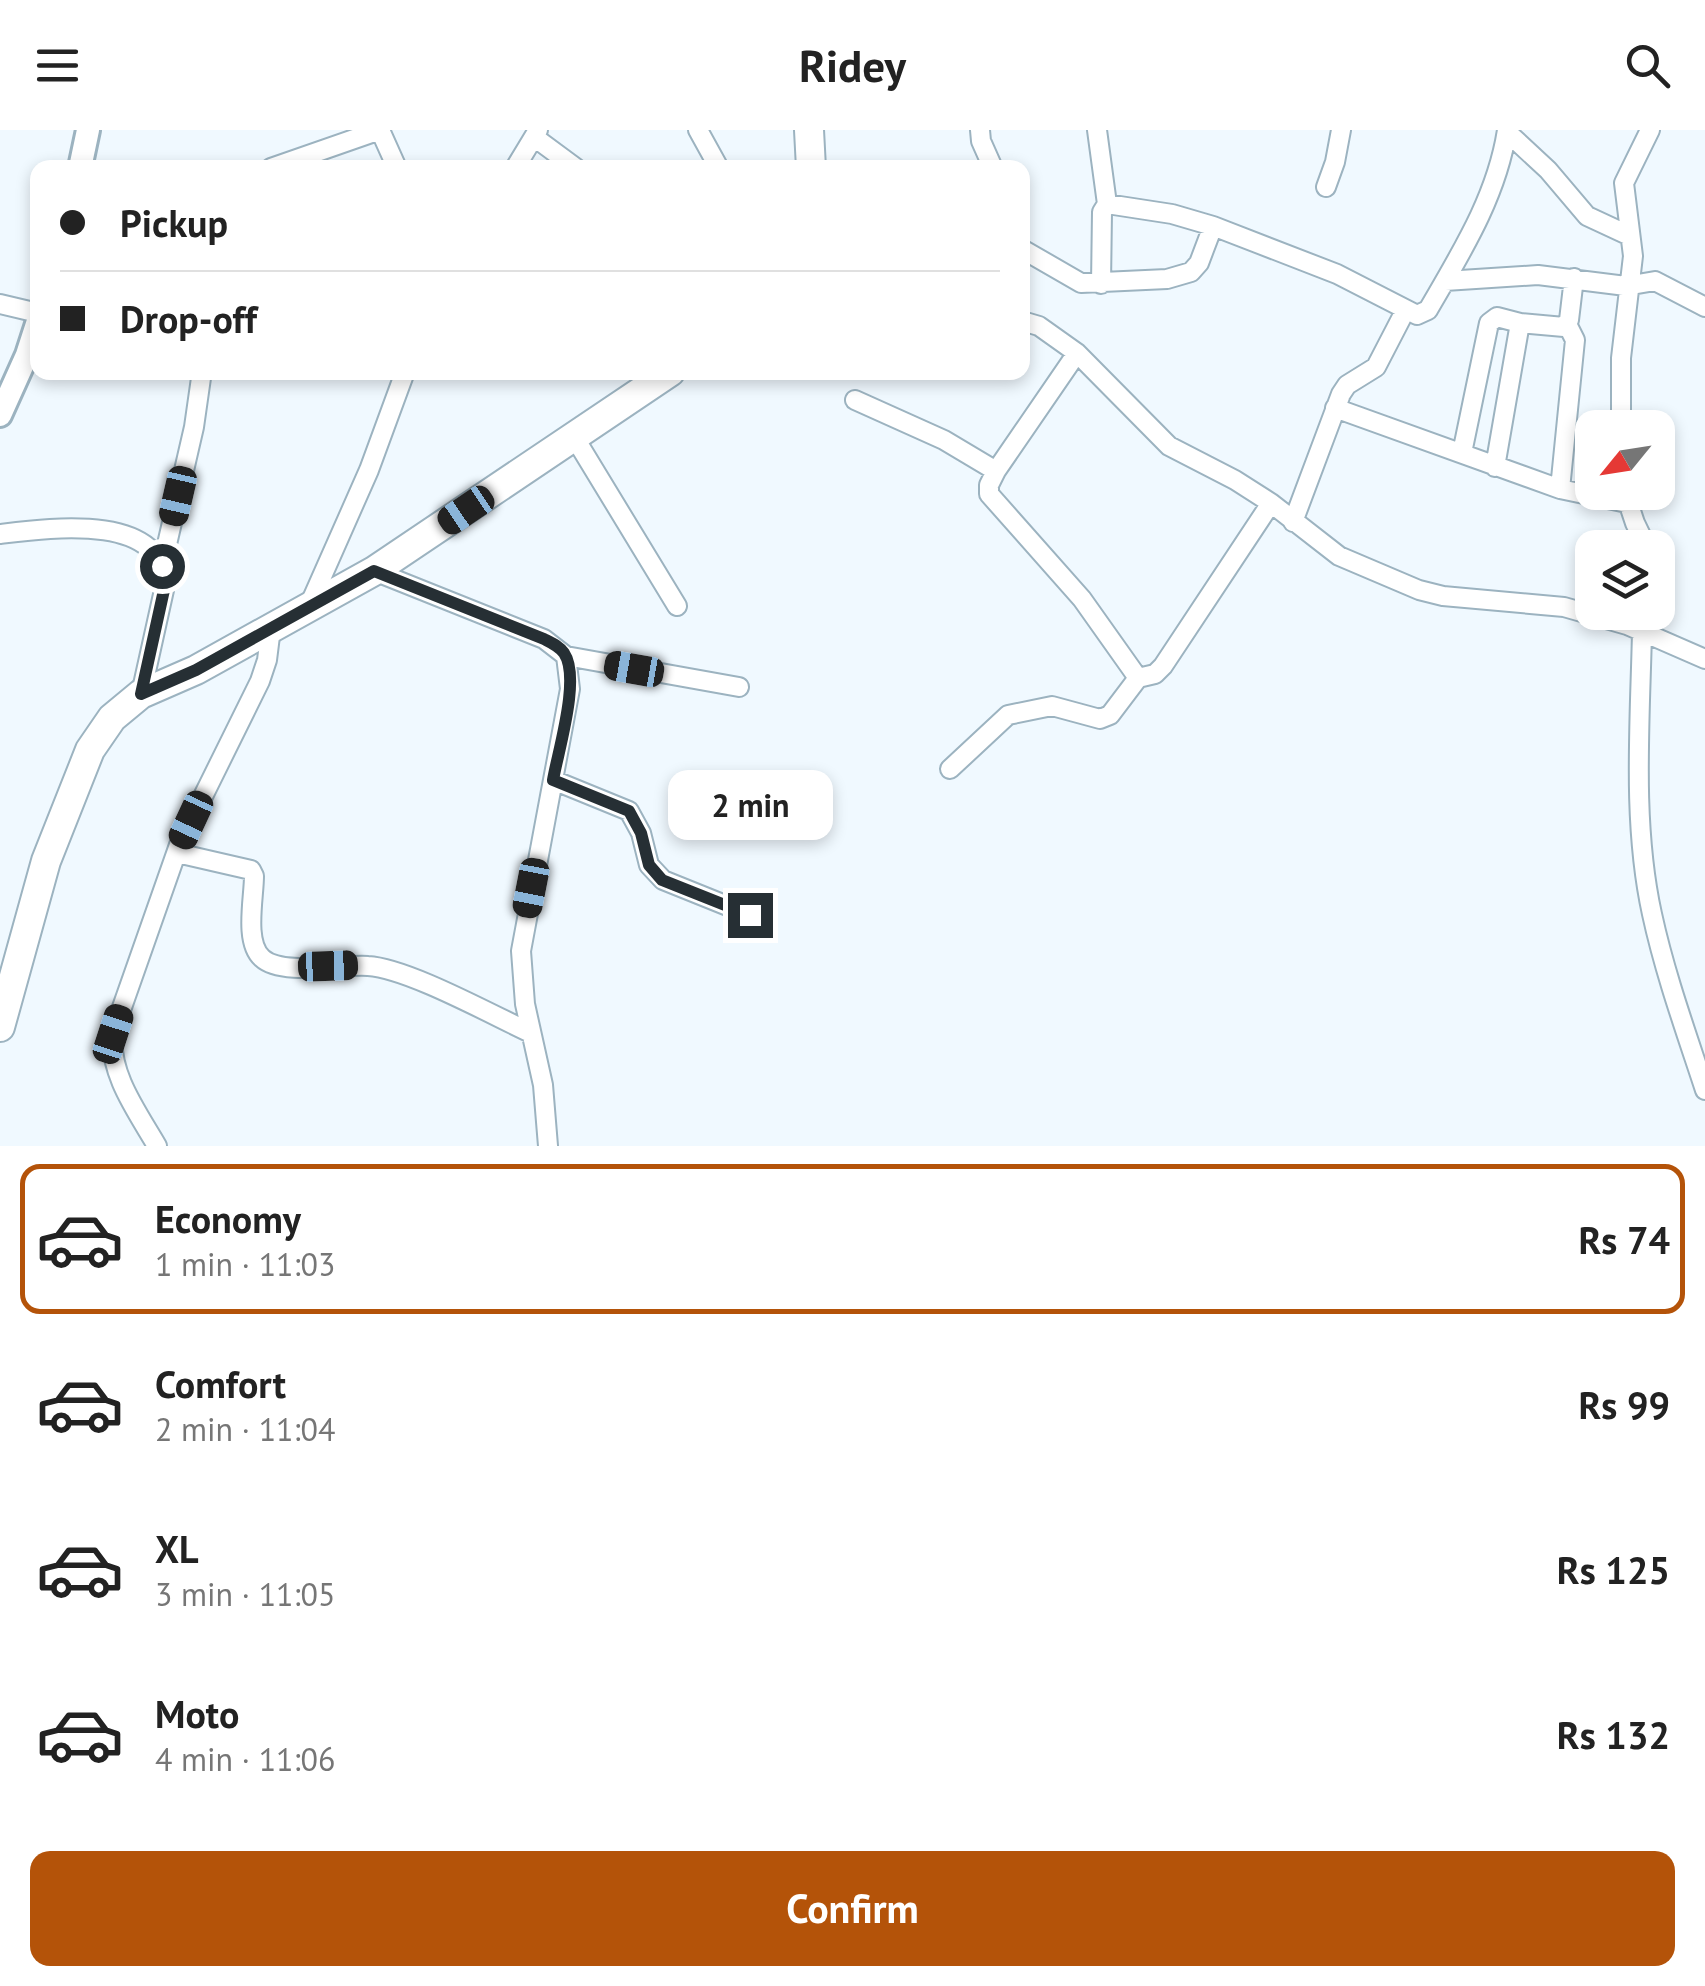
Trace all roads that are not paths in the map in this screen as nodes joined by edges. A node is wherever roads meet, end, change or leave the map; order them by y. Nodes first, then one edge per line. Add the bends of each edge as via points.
1 (88, 130) edge
2 (380, 130) edge
3 (698, 130) edge
4 (809, 130) edge
5 (980, 130) edge
6 (1097, 130) edge
7 (1341, 130) edge
8 (1650, 130) edge
9 (1507, 131) edge
10 (536, 134) edge
11 (82, 160) edge
12 (294, 160) edge
13 (393, 160) edge
14 (520, 160) edge
15 (567, 160) edge
16 (715, 160) edge
17 (811, 160) edge
18 (989, 160) edge
19 (1326, 187) dead end
20 (1108, 204) junction
21 (1213, 226) junction
22 (1630, 236) junction
23 (1030, 255) edge
24 (1574, 278) junction
25 (1444, 281) junction
26 (1101, 284) junction
27 (1631, 286) junction
28 (0, 304) edge
29 (1705, 307) edge
30 (1404, 310) junction
31 (30, 314) edge
32 (1520, 322) junction
33 (1030, 323) edge
34 (1566, 324) junction
35 (30, 345) edge
36 (1077, 353) junction
37 (201, 380) edge
38 (402, 380) edge
39 (658, 380) edge
40 (855, 400) dead end
41 (1335, 408) junction
42 (1621, 410) edge
43 (0, 415) edge
44 (574, 435) junction
45 (1462, 452) junction
46 (1495, 467) junction
47 (996, 471) junction
48 (1560, 489) junction
49 (1575, 491) edge
50 (1271, 503) junction
51 (1293, 522) junction
52 (0, 534) edge
53 (162, 566) junction
54 (374, 571) junction
55 (678, 606) dead end
56 (308, 608) junction
57 (1575, 608) edge
58 (271, 628) junction
59 (1644, 630) edge
60 (1657, 630) edge
61 (566, 656) junction
62 (1705, 659) edge
63 (1138, 678) junction
64 (738, 688) dead end
65 (141, 694) junction
66 (950, 769) dead end
67 (553, 780) junction
68 (176, 853) junction
69 (750, 915) dead end
70 (0, 1025) edge
71 (531, 1033) junction
72 (1705, 1090) edge
73 (151, 1142) edge
74 (548, 1146) edge

1 - 11 main road
2 - 12 street
2 - 13 street
3 - 16 street
4 - 17 highway
5 - 18 street
6 - 20 street
7 - 19 street
8 - 22 street via 1624,182
9 - 22 street via 1587,216
9 - 25 street via 1484,207
10 - 14 street
10 - 15 street
20 - 21 street
20 - 26 street via 1102,212
21 - 26 street via 1191,272
21 - 30 street via 1337,274
22 - 27 street
23 - 26 street via 1064,276
24 - 25 street
24 - 27 street
24 - 34 street
25 - 30 street via 1424,313
27 - 29 street via 1655,281
27 - 42 street
28 - 31 street
30 - 41 street via 1376,367 1347,385
32 - 34 street
32 - 45 street via 1496,317 1489,323
32 - 46 street
33 - 36 street
34 - 48 street via 1575,340
35 - 43 main road
36 - 47 street
36 - 50 street via 1158,438
37 - 53 street
38 - 56 street
39 - 44 highway
40 - 47 street
41 - 45 street
41 - 51 street
44 - 54 highway
44 - 55 street
45 - 46 street
46 - 48 street
47 - 63 street via 988,485 994,504 1082,600
48 - 49 street
50 - 51 street
50 - 63 street via 1163,666
51 - 57 street via 1338,556 1419,590
52 - 53 street via 94,530 142,542
53 - 65 street via 164,590
54 - 56 highway
54 - 61 street via 544,639
56 - 58 highway
58 - 65 highway
58 - 68 street via 260,682
59 - 72 street via 1639,766 1651,912
60 - 62 street
61 - 64 street
61 - 67 street via 570,689
63 - 66 street via 1100,719 1052,706 1008,716
65 - 70 highway via 112,718 74,787
67 - 69 street via 629,811 649,865 662,880
67 - 71 street via 522,951
68 - 71 street via 251,870 253,940 270,964 384,968
68 - 73 street via 112,1047
71 - 74 street

